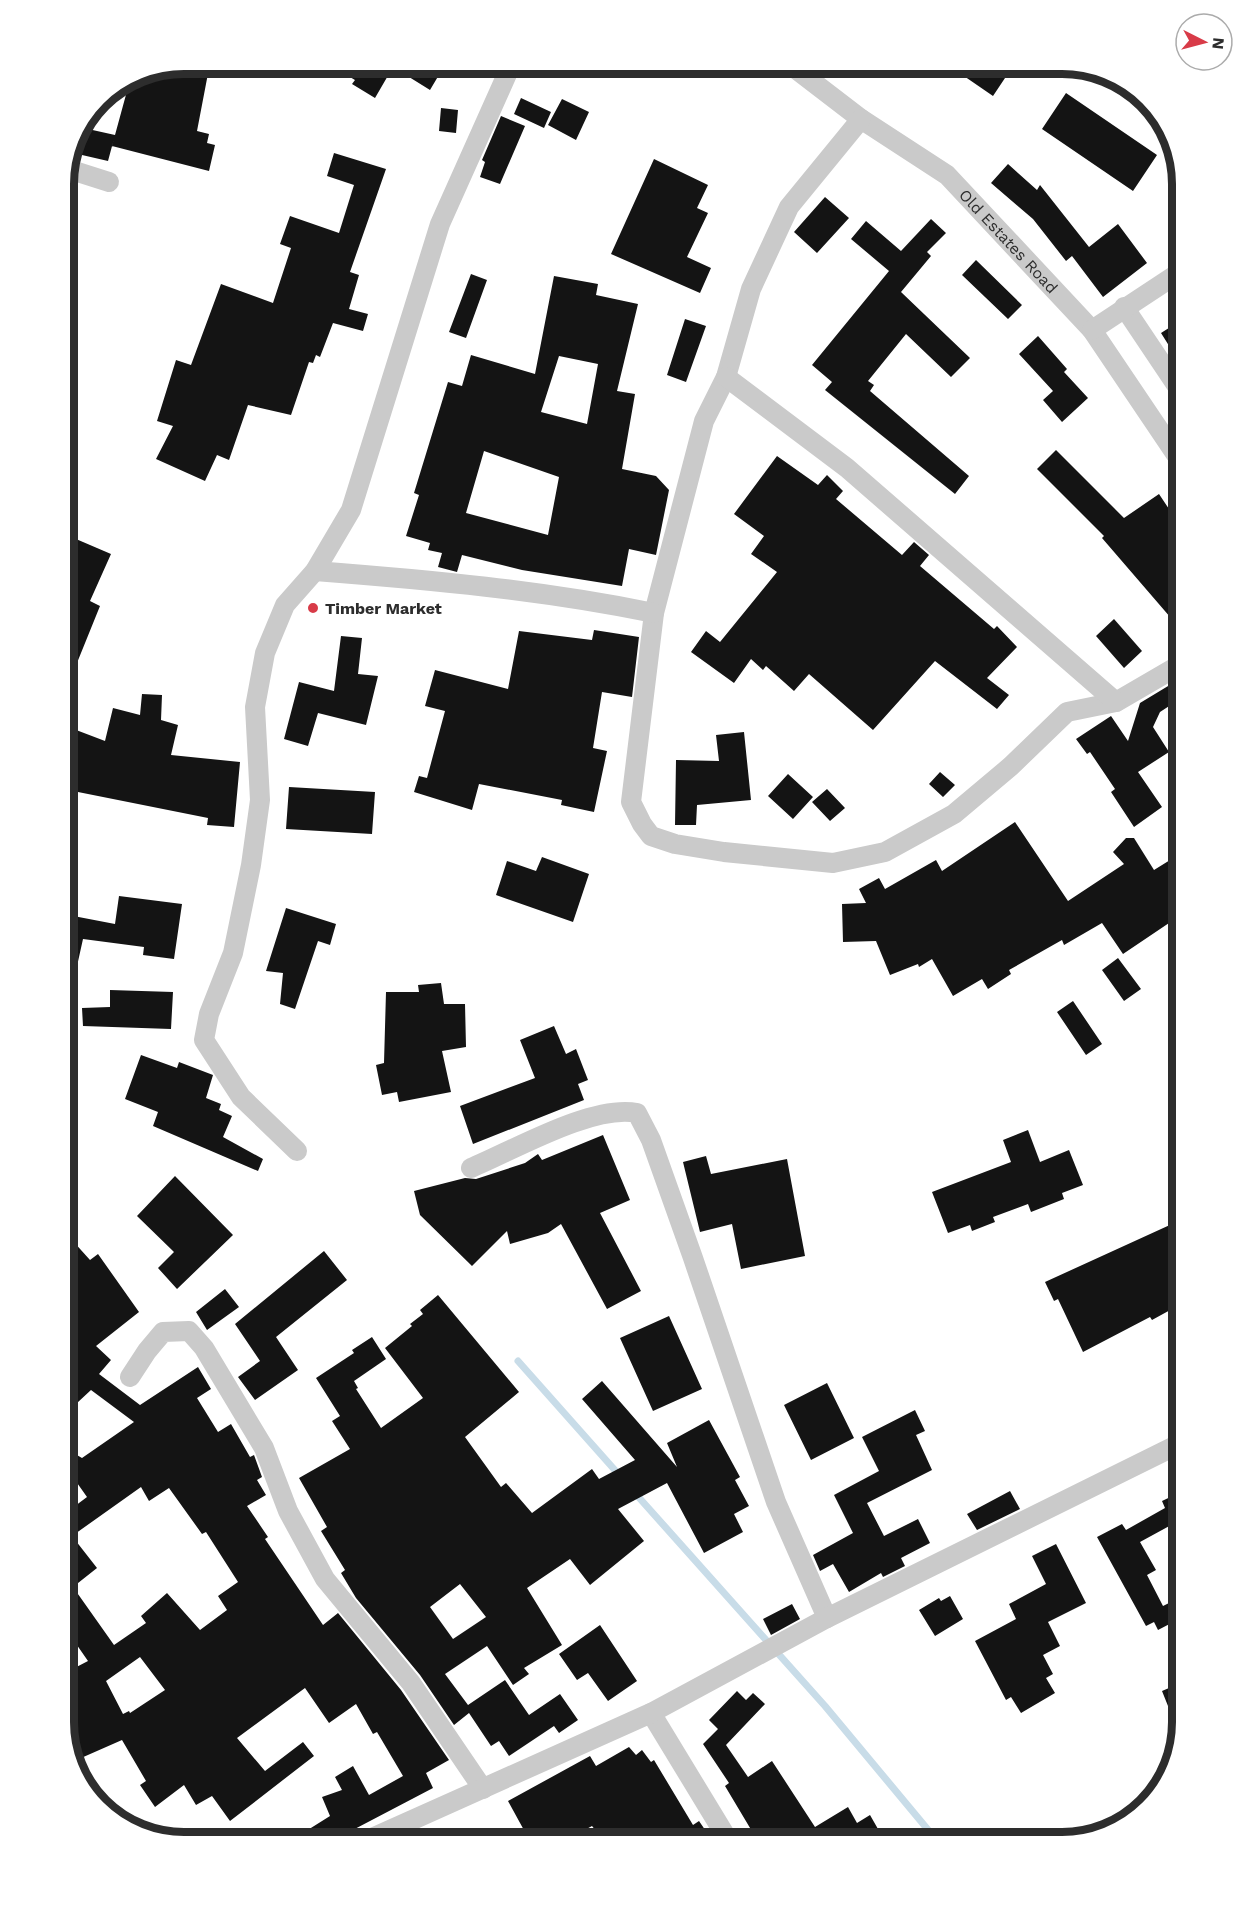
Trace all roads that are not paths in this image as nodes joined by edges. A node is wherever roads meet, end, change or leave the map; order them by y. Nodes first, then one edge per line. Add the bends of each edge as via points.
1 (507, 74) edge
2 (802, 74) edge
3 (861, 119) junction
4 (74, 171) edge
5 (109, 182) dead end
6 (1172, 277) edge
7 (1124, 307) junction
8 (1092, 330) junction
9 (726, 377) junction
10 (1172, 378) edge
11 (1172, 449) edge
12 (315, 571) junction
13 (654, 613) junction
14 (1172, 669) edge
15 (1116, 702) junction
16 (297, 1151) dead end
17 (471, 1168) dead end
18 (130, 1377) dead end
19 (1172, 1447) edge
20 (827, 1617) junction
21 (651, 1713) junction
22 (483, 1789) junction
23 (386, 1832) edge
24 (723, 1832) edge

1 - 12 street via 440,224 351,510
2 - 3 street, Old Estates Road
3 - 8 street, Old Estates Road via 947,175
3 - 9 street via 789,207 751,289
4 - 5 street
6 - 7 street
7 - 8 street
7 - 10 street
8 - 11 street, Old Estates Road
9 - 13 street via 704,421
9 - 15 street via 847,468
12 - 13 street via 504,588
12 - 16 street via 285,605 265,653 255,707 260,800 251,865 233,953 209,1014 204,1040 241,1097
13 - 15 street via 631,802 651,836 675,844 833,863 885,852 954,814 1067,712
14 - 15 street
17 - 20 street via 593,1115 621,1109 637,1113 678,1215 776,1502
18 - 22 street via 163,1332 189,1331 204,1348 264,1448 288,1511 325,1579 411,1683
19 - 20 street
20 - 21 street
21 - 22 street
21 - 24 street
22 - 23 street

